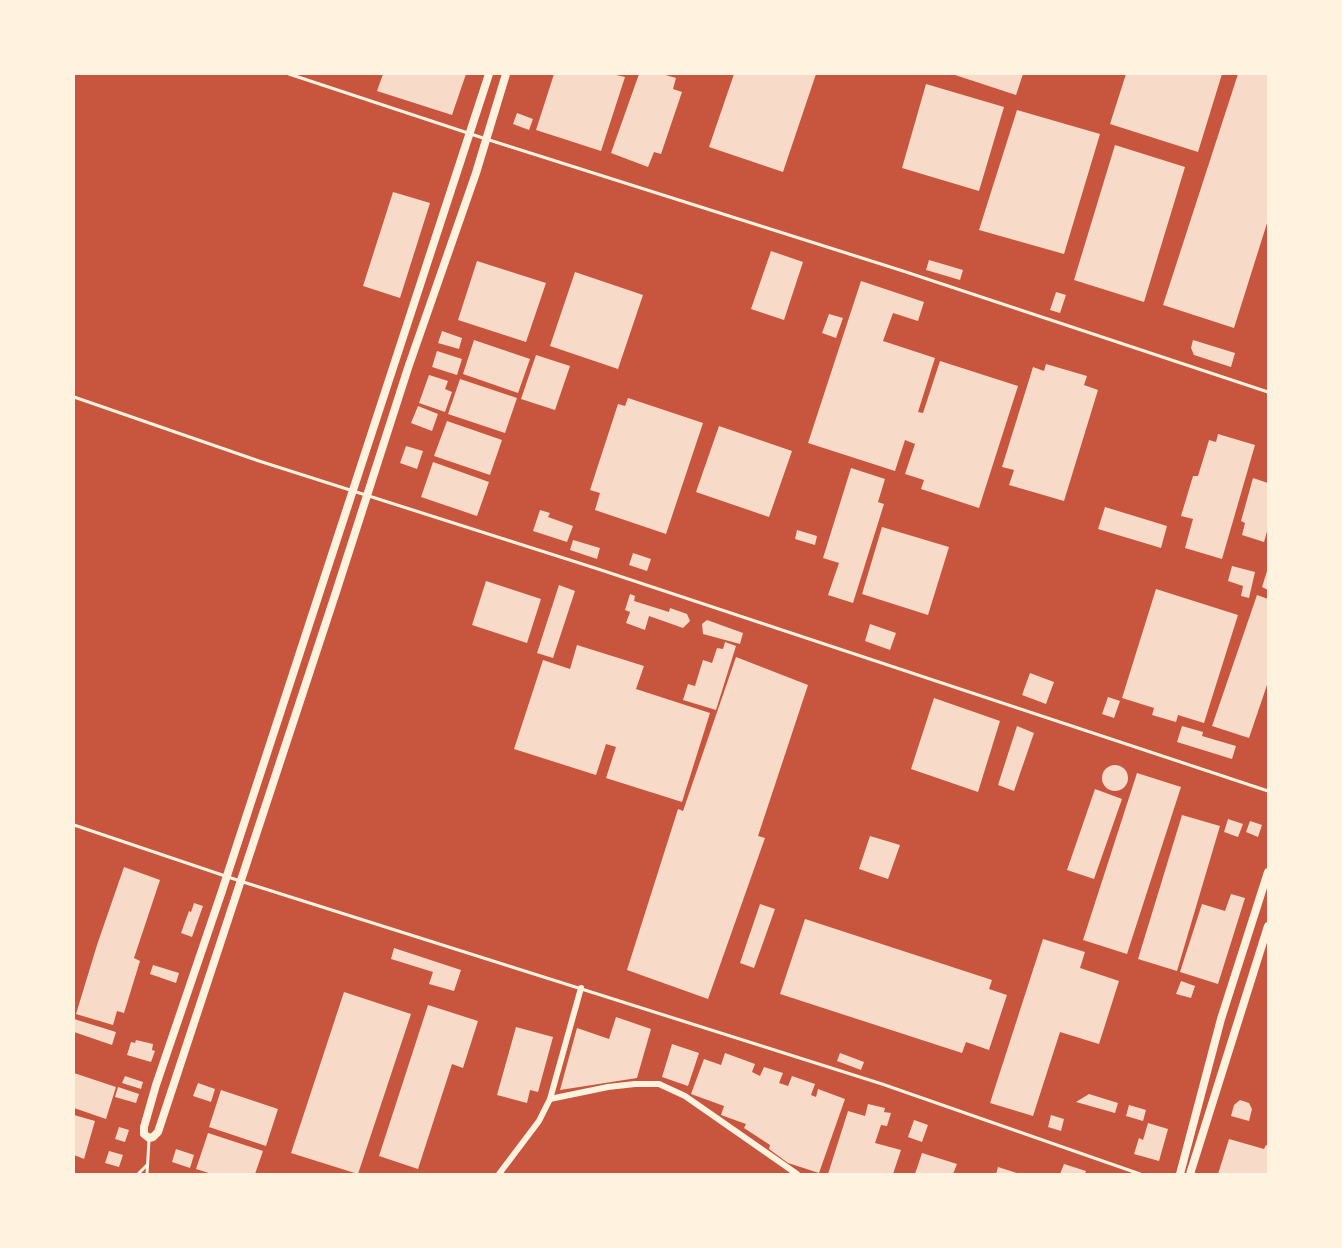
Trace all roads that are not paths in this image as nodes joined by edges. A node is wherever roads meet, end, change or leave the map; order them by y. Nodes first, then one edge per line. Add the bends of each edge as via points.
1 (289, 74) edge
2 (489, 74) edge
3 (506, 74) edge
4 (469, 133) junction
5 (486, 139) junction
6 (1269, 392) edge
7 (74, 397) edge
8 (353, 491) junction
9 (367, 495) junction
10 (1269, 791) edge
11 (74, 825) edge
12 (1269, 872) edge
13 (227, 876) junction
14 (240, 881) junction
15 (1269, 926) edge
16 (581, 988) junction
17 (550, 1099) junction
18 (149, 1138) junction
19 (148, 1164) junction
20 (138, 1174) edge
21 (147, 1174) edge
22 (500, 1174) edge
23 (797, 1174) edge
24 (1140, 1174) edge
25 (1180, 1174) edge
26 (1190, 1174) edge

1 - 4 lane
2 - 4 street
3 - 5 street
4 - 5 lane
4 - 8 street
5 - 6 lane
5 - 9 street
7 - 8 lane
8 - 9 lane
8 - 13 street
9 - 10 lane
9 - 14 street
11 - 13 lane
12 - 25 street via 1221,1019
13 - 14 lane
13 - 18 street via 145,1120 144,1134
14 - 16 lane
14 - 18 street via 158,1132
15 - 26 street
16 - 17 street
16 - 24 lane via 882,1084
17 - 22 street via 539,1121
17 - 23 street via 608,1087 659,1084 685,1096
18 - 19 lane
19 - 20 lane
19 - 21 lane

